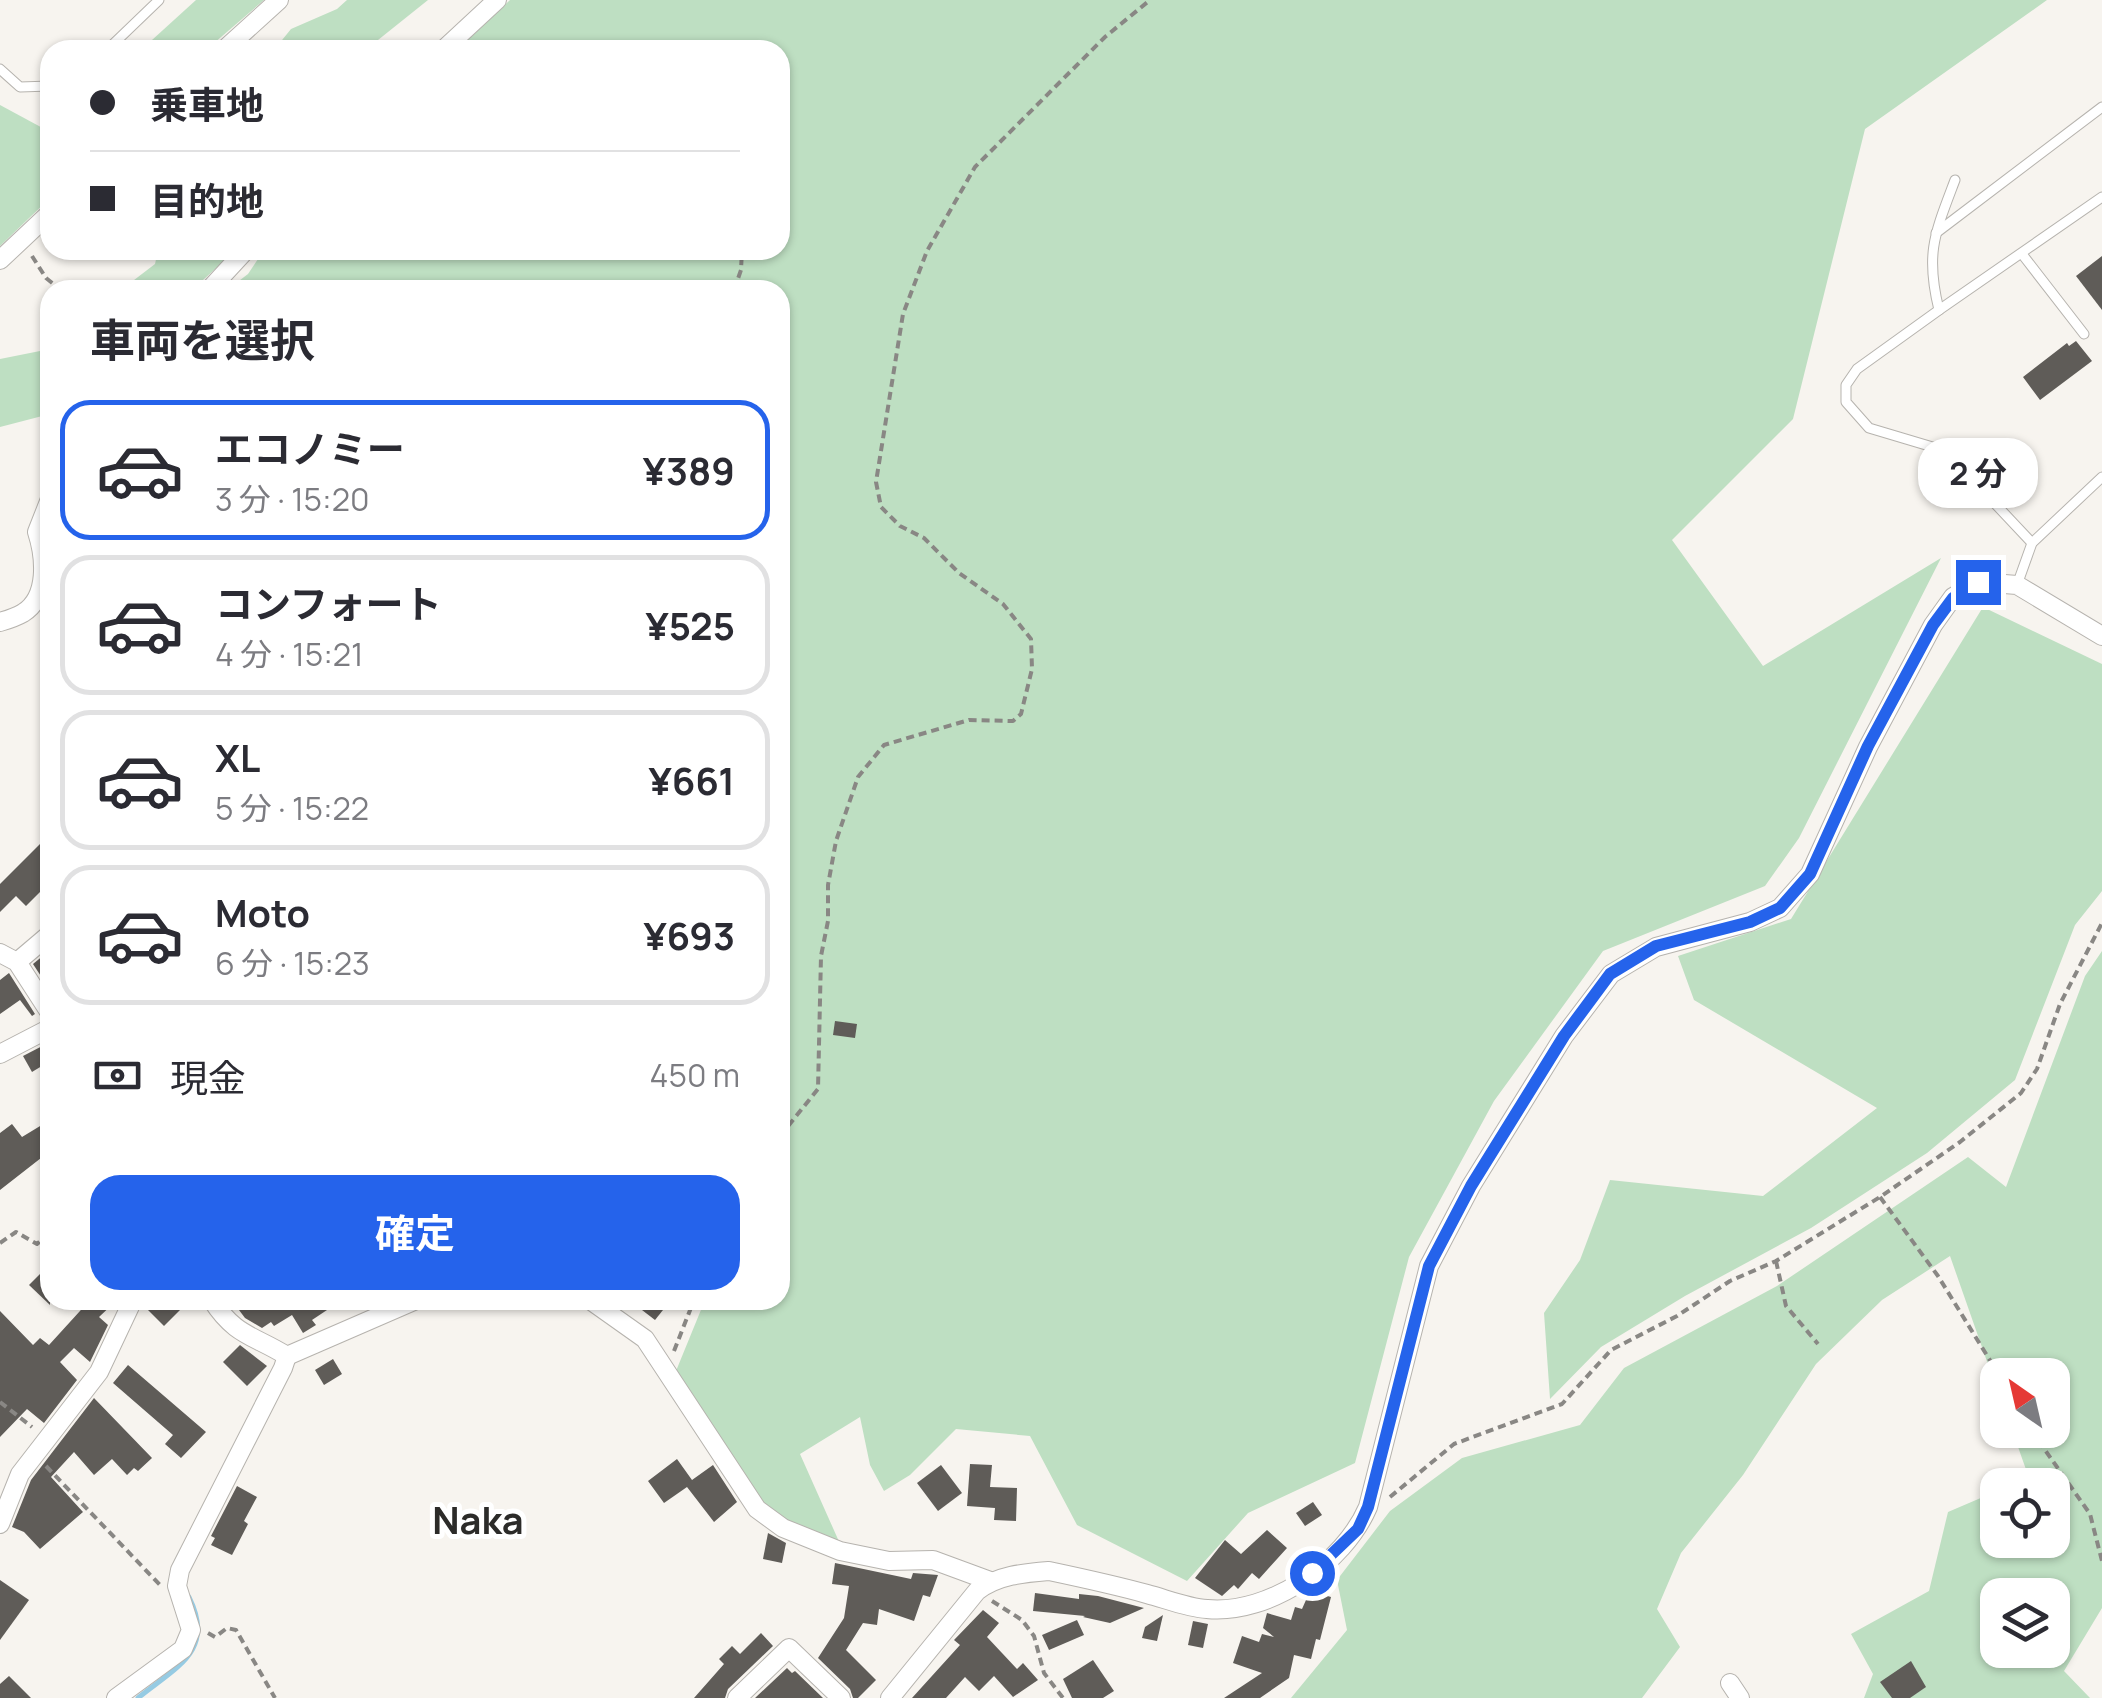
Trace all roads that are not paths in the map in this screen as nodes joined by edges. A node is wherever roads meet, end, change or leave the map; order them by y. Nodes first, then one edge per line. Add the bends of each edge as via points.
1 (159, 0) edge
2 (279, 0) edge
3 (497, 0) edge
4 (117, 40) edge
5 (235, 40) edge
6 (454, 40) edge
7 (0, 70) edge
8 (40, 87) edge
9 (2102, 107) edge
10 (1954, 180) dead end
11 (2102, 198) edge
12 (40, 222) edge
13 (1934, 235) junction
14 (2022, 254) junction
15 (0, 260) edge
16 (237, 260) edge
17 (218, 280) edge
18 (1938, 310) junction
19 (2084, 334) dead end
20 (2102, 476) edge
21 (2032, 543) junction
22 (2016, 586) junction
23 (40, 590) edge
24 (0, 622) edge
25 (2102, 636) edge
26 (40, 943) edge
27 (0, 953) edge
28 (18, 962) junction
29 (40, 996) edge
30 (40, 1033) edge
31 (0, 1054) edge
32 (128, 1310) edge
33 (219, 1310) edge
34 (393, 1310) edge
35 (604, 1310) edge
36 (287, 1356) junction
37 (0, 1524) edge
38 (984, 1586) junction
39 (116, 1698) edge
40 (737, 1698) edge
41 (842, 1698) edge
42 (890, 1698) edge

1 - 4 lane
2 - 5 street
3 - 6 street
7 - 8 lane via 20,88
9 - 13 lane
10 - 13 lane
11 - 14 lane
12 - 15 street
13 - 18 lane
14 - 18 lane
14 - 19 lane
16 - 17 street
18 - 21 lane via 1857,369 1846,385 1846,402 1868,428 1936,448 1956,461
20 - 21 lane
21 - 22 lane
22 - 25 street
22 - 38 street via 1978,582 1953,598 1933,625 1810,874 1780,908 1656,946 1610,974 1564,1036 1429,1266 1358,1529 1287,1589 1233,1608 1206,1609 1049,1571
23 - 24 street via 25,612
26 - 28 street
27 - 28 street
28 - 29 street
30 - 31 street
32 - 37 street via 100,1372 20,1474
33 - 36 street via 241,1334
34 - 36 street
35 - 38 street via 644,1339 758,1509 782,1528 840,1551 889,1561 933,1560
36 - 39 street via 180,1570 177,1586 191,1630 183,1650
38 - 42 street
40 - 41 street via 789,1648

